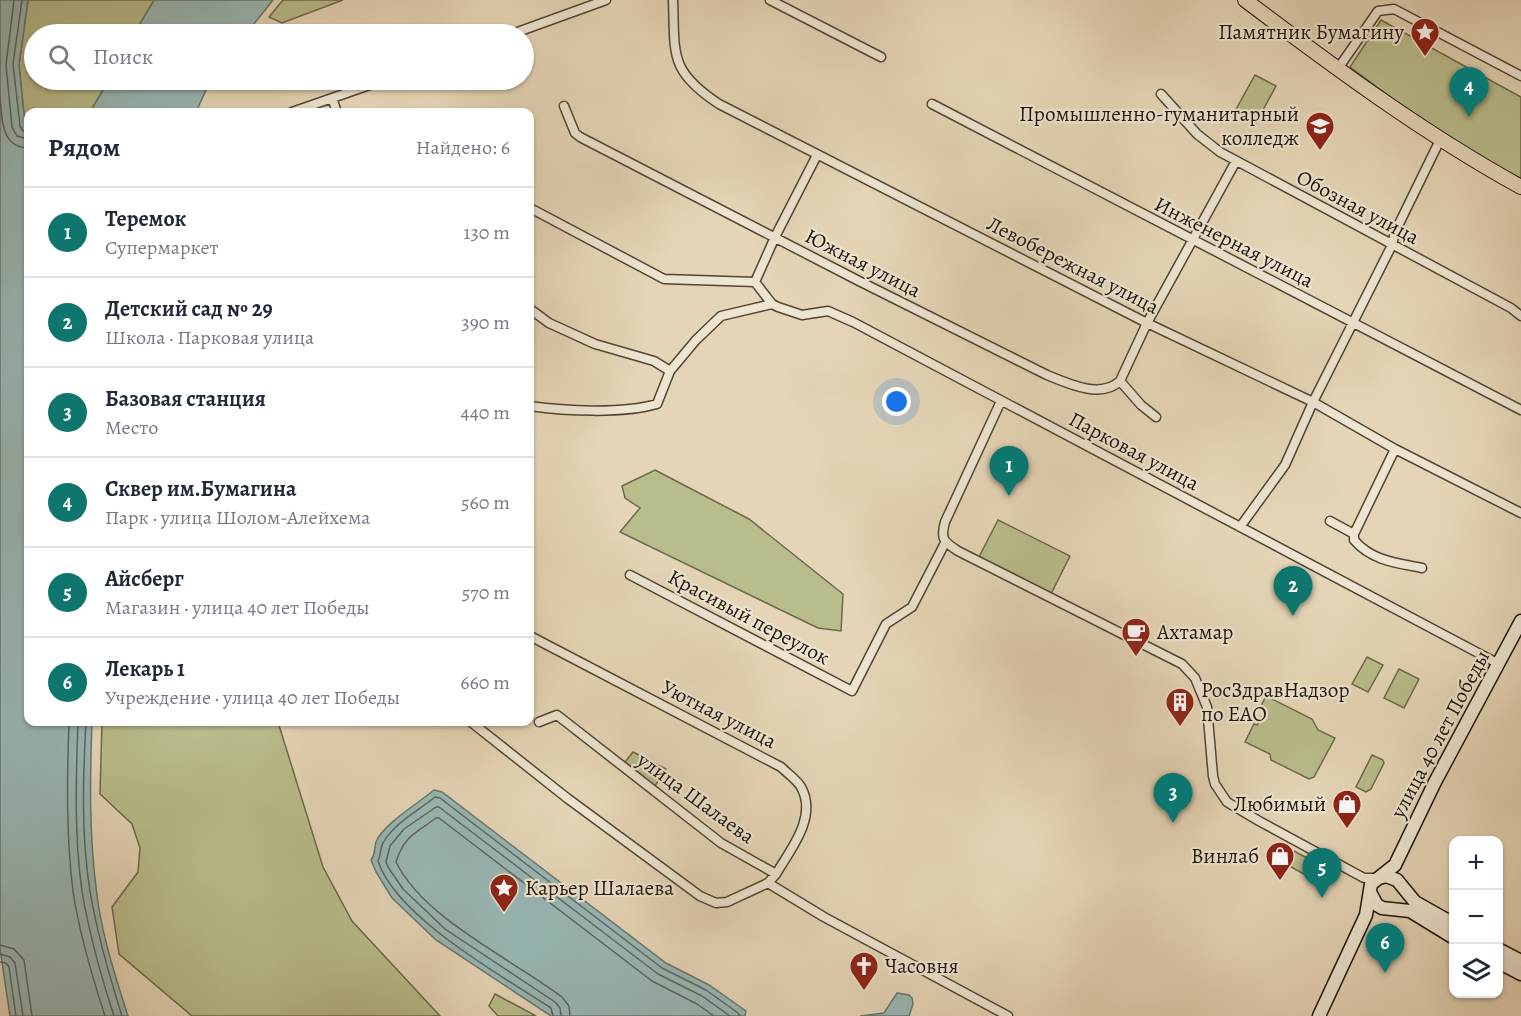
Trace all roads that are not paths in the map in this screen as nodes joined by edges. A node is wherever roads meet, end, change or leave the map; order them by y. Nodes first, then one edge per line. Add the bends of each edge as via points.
1 (606, 0) edge
2 (673, 0) edge
3 (770, 0) edge
4 (1245, 0) edge
5 (534, 26) edge
6 (881, 57) dead end
7 (1337, 70) junction
8 (1521, 76) edge
9 (355, 90) edge
10 (1161, 94) dead end
11 (332, 98) junction
12 (932, 104) dead end
13 (564, 106) dead end
14 (303, 108) edge
15 (336, 108) edge
16 (1440, 140) junction
17 (817, 154) junction
18 (1236, 161) junction
19 (1521, 187) edge
20 (534, 210) edge
21 (775, 237) junction
22 (1193, 240) junction
23 (1392, 245) junction
24 (755, 282) junction
25 (772, 304) junction
26 (534, 312) edge
27 (1521, 316) edge
28 (1148, 323) junction
29 (1352, 323) junction
30 (670, 371) junction
31 (1120, 381) junction
32 (1001, 401) junction
33 (1313, 402) junction
34 (534, 407) edge
35 (1521, 410) edge
36 (1156, 417) dead end
37 (1395, 449) junction
38 (1521, 513) edge
39 (1330, 521) dead end
40 (1240, 527) junction
41 (1354, 534) junction
42 (945, 543) junction
43 (1422, 568) dead end
44 (630, 575) dead end
45 (1521, 621) edge
46 (534, 638) edge
47 (1499, 664) junction
48 (539, 722) dead end
49 (476, 726) edge
50 (1395, 865) junction
51 (776, 874) junction
52 (1364, 878) junction
53 (1378, 878) junction
54 (768, 883) junction
55 (1402, 887) junction
56 (1369, 891) junction
57 (1392, 909) junction
58 (1366, 915) junction
59 (1449, 921) edge
60 (1449, 935) edge
61 (1503, 952) edge
62 (1521, 961) edge
63 (1503, 965) edge
64 (1521, 974) edge
65 (1004, 1015) edge
66 (1319, 1016) edge

1 - 5 street
2 - 17 street, Левобережная улица via 678,64 697,90
3 - 6 street
4 - 7 main road
7 - 8 street via 1378,10 1394,9
7 - 16 main road
9 - 11 street
10 - 18 street, Обозная улица via 1197,134
11 - 14 street
11 - 15 street
12 - 22 street, Инженерная улица
13 - 21 street, Южная улица via 580,137
16 - 19 main road
16 - 23 street
17 - 21 street
17 - 28 street, Левобережная улица
18 - 22 street
18 - 23 street, Обозная улица
20 - 24 street via 664,279
21 - 24 street
21 - 31 street, Южная улица via 1047,375 1092,389 1106,390
22 - 28 street
22 - 29 street, Инженерная улица
23 - 27 street, Обозная улица
23 - 29 street
24 - 25 street
25 - 30 street via 721,316
25 - 32 street, Парковая улица via 802,315 828,311
26 - 30 street via 595,344 654,361
28 - 31 street
28 - 33 street, Левобережная улица
29 - 33 street
29 - 35 street, Инженерная улица
30 - 34 street via 657,404 644,408 559,410
31 - 36 street
32 - 40 street, Парковая улица
32 - 42 street via 945,522
33 - 37 street, Левобережная улица
33 - 40 street via 1285,465
37 - 38 street, Левобережная улица
37 - 41 street
39 - 41 street
40 - 47 street, Парковая улица
41 - 43 street via 1354,540 1367,551 1395,564
42 - 44 street, Красивый переулок via 912,607 886,624 852,691
42 - 52 street via 1182,664 1195,678 1207,707 1213,776 1227,801
45 - 47 main road, улица 40 лет Победы
46 - 51 street, Уютная улица via 782,767 801,788 804,827
47 - 50 main road, улица 40 лет Победы
48 - 51 street, улица Шалаева via 557,715 721,843
49 - 54 street via 700,896 716,903 727,902
50 - 53 main road
50 - 55 main road
51 - 54 street
52 - 53 street
52 - 56 street
53 - 55 main road via 1391,877
53 - 56 main road
54 - 65 street
55 - 57 main road via 1401,900
55 - 59 main road via 1415,902
56 - 57 main road via 1377,905
56 - 58 main road
57 - 58 main road
57 - 60 main road via 1410,911
58 - 66 main road
61 - 62 main road
63 - 64 main road

